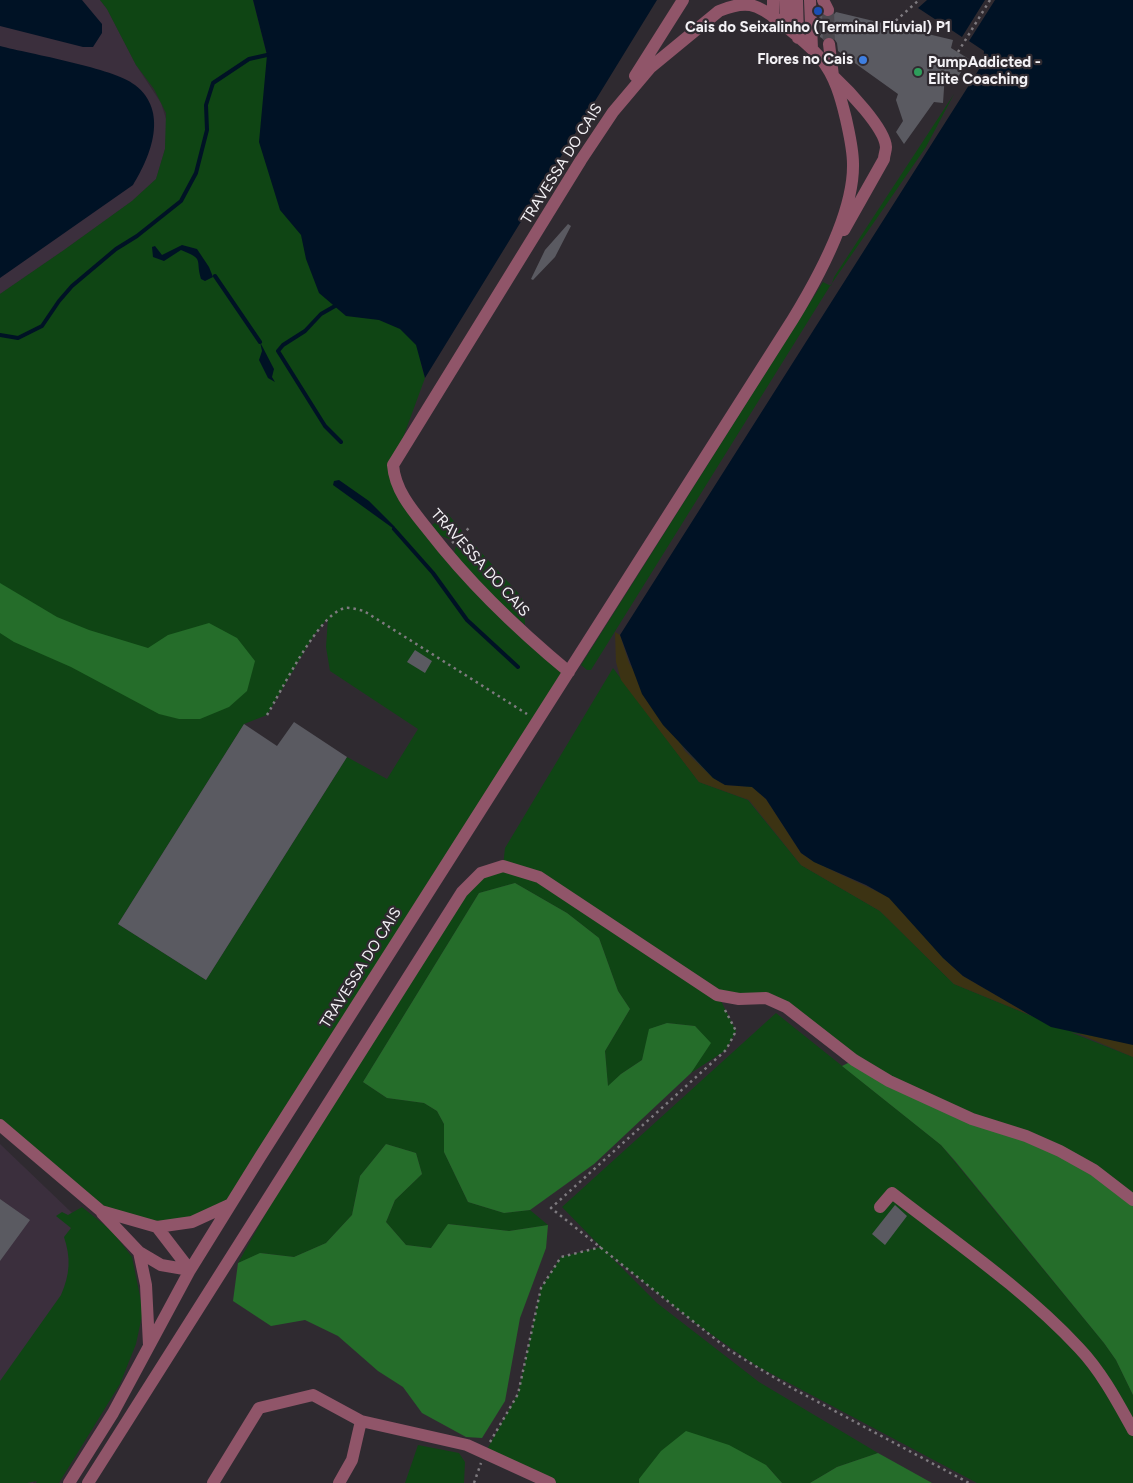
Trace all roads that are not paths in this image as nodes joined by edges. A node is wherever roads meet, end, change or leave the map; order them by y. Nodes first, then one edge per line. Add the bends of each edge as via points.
1 (683, 0) edge
2 (773, 0) edge
3 (785, 0) edge
4 (798, 0) edge
5 (810, 0) edge
6 (760, 4) edge
7 (773, 17) junction
8 (786, 27) junction
9 (798, 38) junction
10 (829, 44) tunnel mouth
11 (812, 49) junction
12 (833, 76) junction
13 (612, 112) junction
14 (814, 285) junction
15 (568, 672) junction
16 (0, 1125) edge
17 (1133, 1200) edge
18 (229, 1205) junction
19 (880, 1207) dead end
20 (101, 1211) junction
21 (157, 1227) junction
22 (138, 1252) junction
23 (190, 1270) junction
24 (149, 1344) junction
25 (361, 1421) junction
26 (1133, 1430) edge
27 (69, 1483) edge
28 (88, 1483) edge
29 (213, 1483) edge
30 (339, 1483) edge
31 (550, 1483) edge

1 - 13 street
2 - 7 street
3 - 8 street
4 - 9 street
5 - 11 street
6 - 7 street, TRAVESSA DO CAIS
6 - 13 street, TRAVESSA DO CAIS via 739,1 719,11 651,67
7 - 8 street, TRAVESSA DO CAIS
8 - 9 street, TRAVESSA DO CAIS
9 - 11 street, TRAVESSA DO CAIS
10 - 12 street
11 - 12 street, TRAVESSA DO CAIS
12 - 14 street, TRAVESSA DO CAIS via 842,103 853,165 843,216
12 - 14 street via 854,96 880,131 886,146 884,159
13 - 15 street, TRAVESSA DO CAIS via 393,465 394,478 401,492 444,550 515,627
14 - 15 street, TRAVESSA DO CAIS
15 - 18 street, TRAVESSA DO CAIS
16 - 20 street
17 - 28 street via 1094,1170 1060,1151 889,1082 854,1060 786,1008 766,998 739,1000 717,995 539,877 503,866 481,873 456,900
18 - 21 street via 192,1222
18 - 23 street, TRAVESSA DO CAIS
19 - 26 street via 892,1192 1047,1316 1080,1349 1104,1380
20 - 21 street
20 - 22 street
21 - 23 street
22 - 23 street via 161,1264
22 - 24 street via 146,1285
23 - 24 street, TRAVESSA DO CAIS
24 - 27 street, TRAVESSA DO CAIS via 113,1413
25 - 29 street via 313,1395 259,1408
25 - 30 street via 352,1460
25 - 31 street via 467,1445

